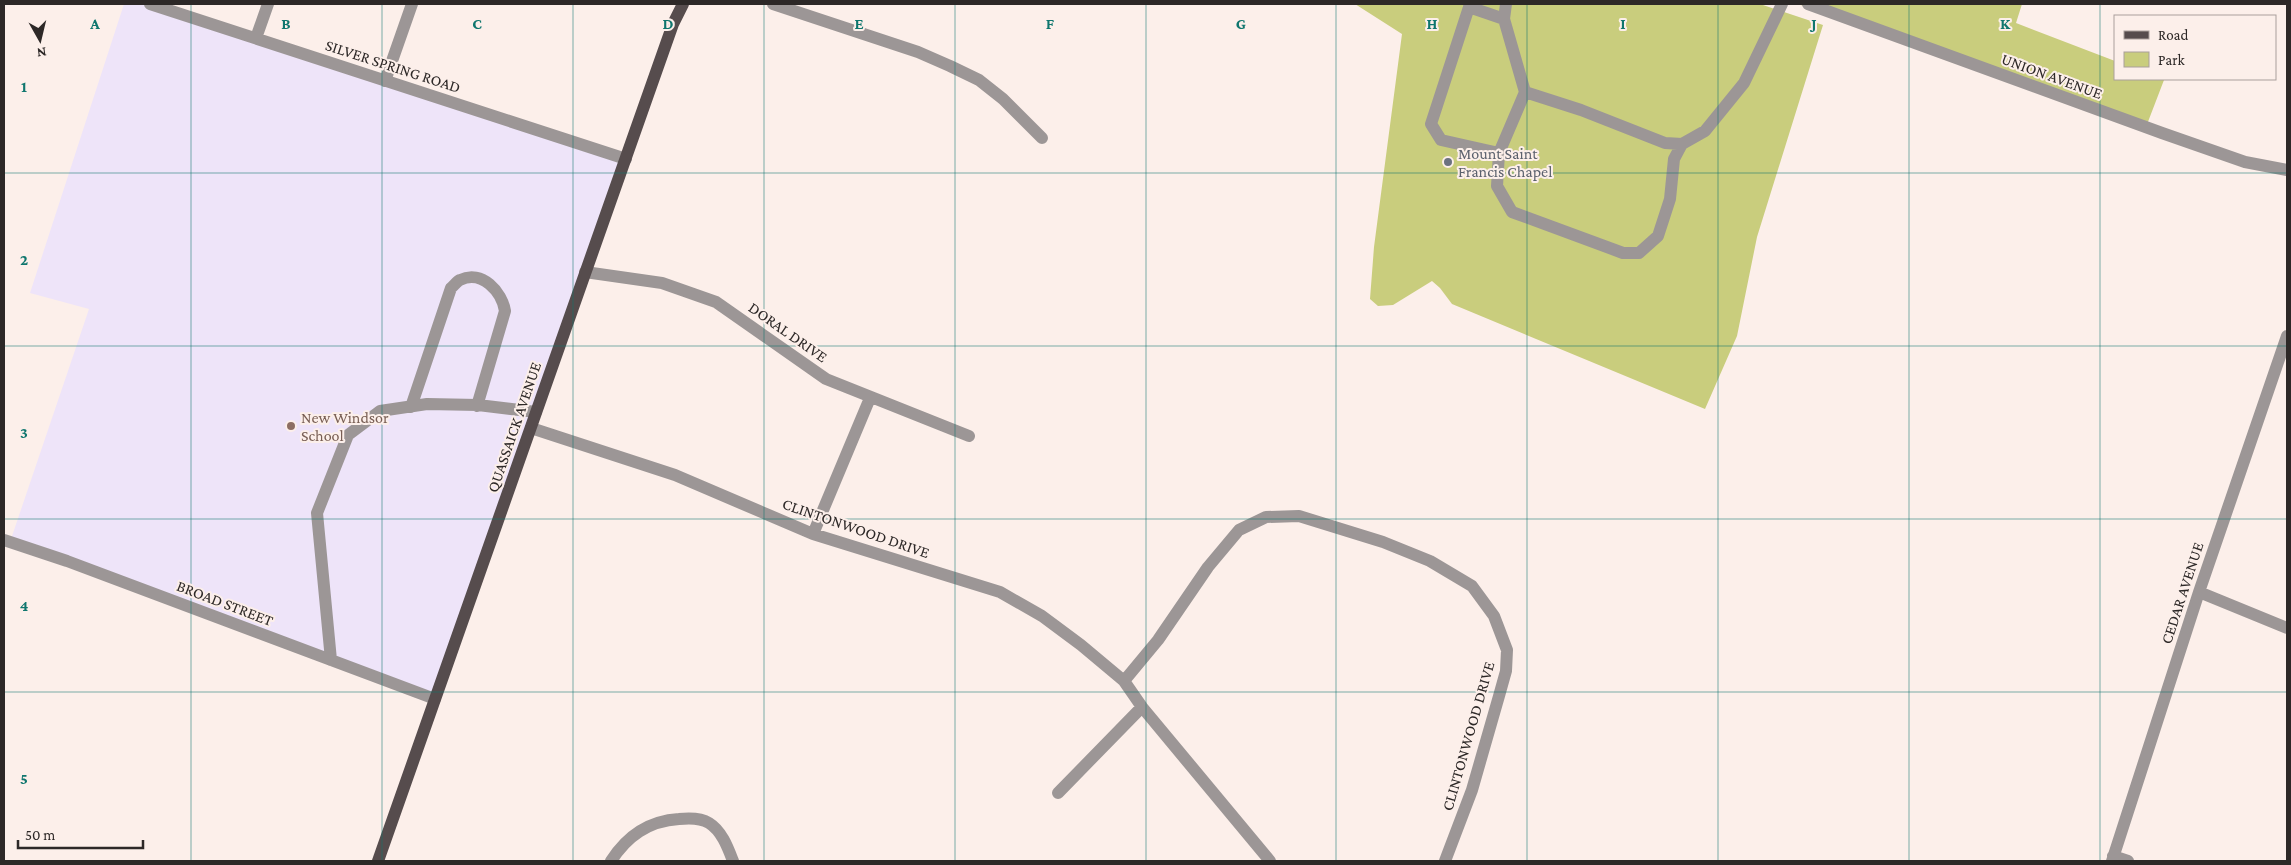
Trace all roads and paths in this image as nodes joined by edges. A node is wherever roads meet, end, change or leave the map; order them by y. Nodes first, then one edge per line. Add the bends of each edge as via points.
1 (150, 4) edge
2 (268, 4) edge
3 (412, 4) edge
4 (683, 4) edge
5 (773, 4) edge
6 (1506, 4) edge
7 (1782, 4) edge
8 (1808, 4) edge
9 (1469, 5) edge
10 (1504, 19) junction
11 (256, 38) junction
12 (385, 81) junction
13 (1524, 92) junction
14 (1042, 138) dead end
15 (1682, 144) junction
16 (1499, 153) junction
17 (626, 159) junction
18 (2287, 170) edge
19 (585, 272) junction
20 (2286, 343) edge
21 (870, 398) junction
22 (477, 406) junction
23 (411, 407) junction
24 (536, 412) junction
25 (530, 428) junction
26 (969, 436) dead end
27 (813, 534) junction
28 (4, 540) edge
29 (2199, 592) junction
30 (2287, 628) edge
31 (331, 660) junction
32 (1124, 681) junction
33 (435, 699) junction
34 (1142, 707) junction
35 (1058, 793) dead end
36 (2113, 858) edge
37 (378, 861) edge
38 (610, 861) edge
39 (733, 861) edge
40 (1270, 861) edge
41 (1445, 861) edge
42 (2128, 861) edge

1 - 11 street, SILVER SPRING ROAD
2 - 11 street
3 - 12 street
4 - 17 main road, QUASSAICK AVENUE
5 - 14 street via 918,52 979,80 1004,99
6 - 10 street
7 - 15 street via 1744,83 1705,131
8 - 18 street, UNION AVENUE via 2245,162
9 - 10 street
9 - 16 street via 1431,124 1441,140
10 - 13 street
11 - 12 street, SILVER SPRING ROAD
12 - 17 street, SILVER SPRING ROAD
13 - 15 street via 1665,143
13 - 16 street
15 - 16 street via 1674,159 1670,199 1658,236 1639,253 1623,253 1512,212 1497,186
17 - 19 main road, QUASSAICK AVENUE
19 - 21 street, DORAL DRIVE via 662,283 716,302 826,379
19 - 24 main road, QUASSAICK AVENUE
20 - 29 street, CEDAR AVENUE
21 - 26 street, DORAL DRIVE
21 - 27 street
22 - 23 street via 426,404
22 - 23 street via 505,311 496,289 485,280 473,278 460,280 451,288
22 - 24 street
23 - 31 street via 380,411 348,434 317,513
24 - 25 main road, QUASSAICK AVENUE
25 - 27 street, CLINTONWOOD DRIVE via 676,475
25 - 33 main road, QUASSAICK AVENUE
27 - 32 street, CLINTONWOOD DRIVE via 1000,592 1042,616
28 - 31 street, BROAD STREET
29 - 30 street
29 - 36 street, CEDAR AVENUE
31 - 33 street, BROAD STREET
32 - 34 street, CLINTONWOOD DRIVE
32 - 41 street, CLINTONWOOD DRIVE via 1239,530 1266,517 1298,516 1383,542 1430,561 1472,586 1494,616 1507,650 1506,671 1472,790
33 - 37 main road, QUASSAICK AVENUE
34 - 35 street
34 - 40 street, CLINTONWOOD DRIVE
36 - 42 street
38 - 39 street via 628,839 651,824 690,818 709,823 725,840

